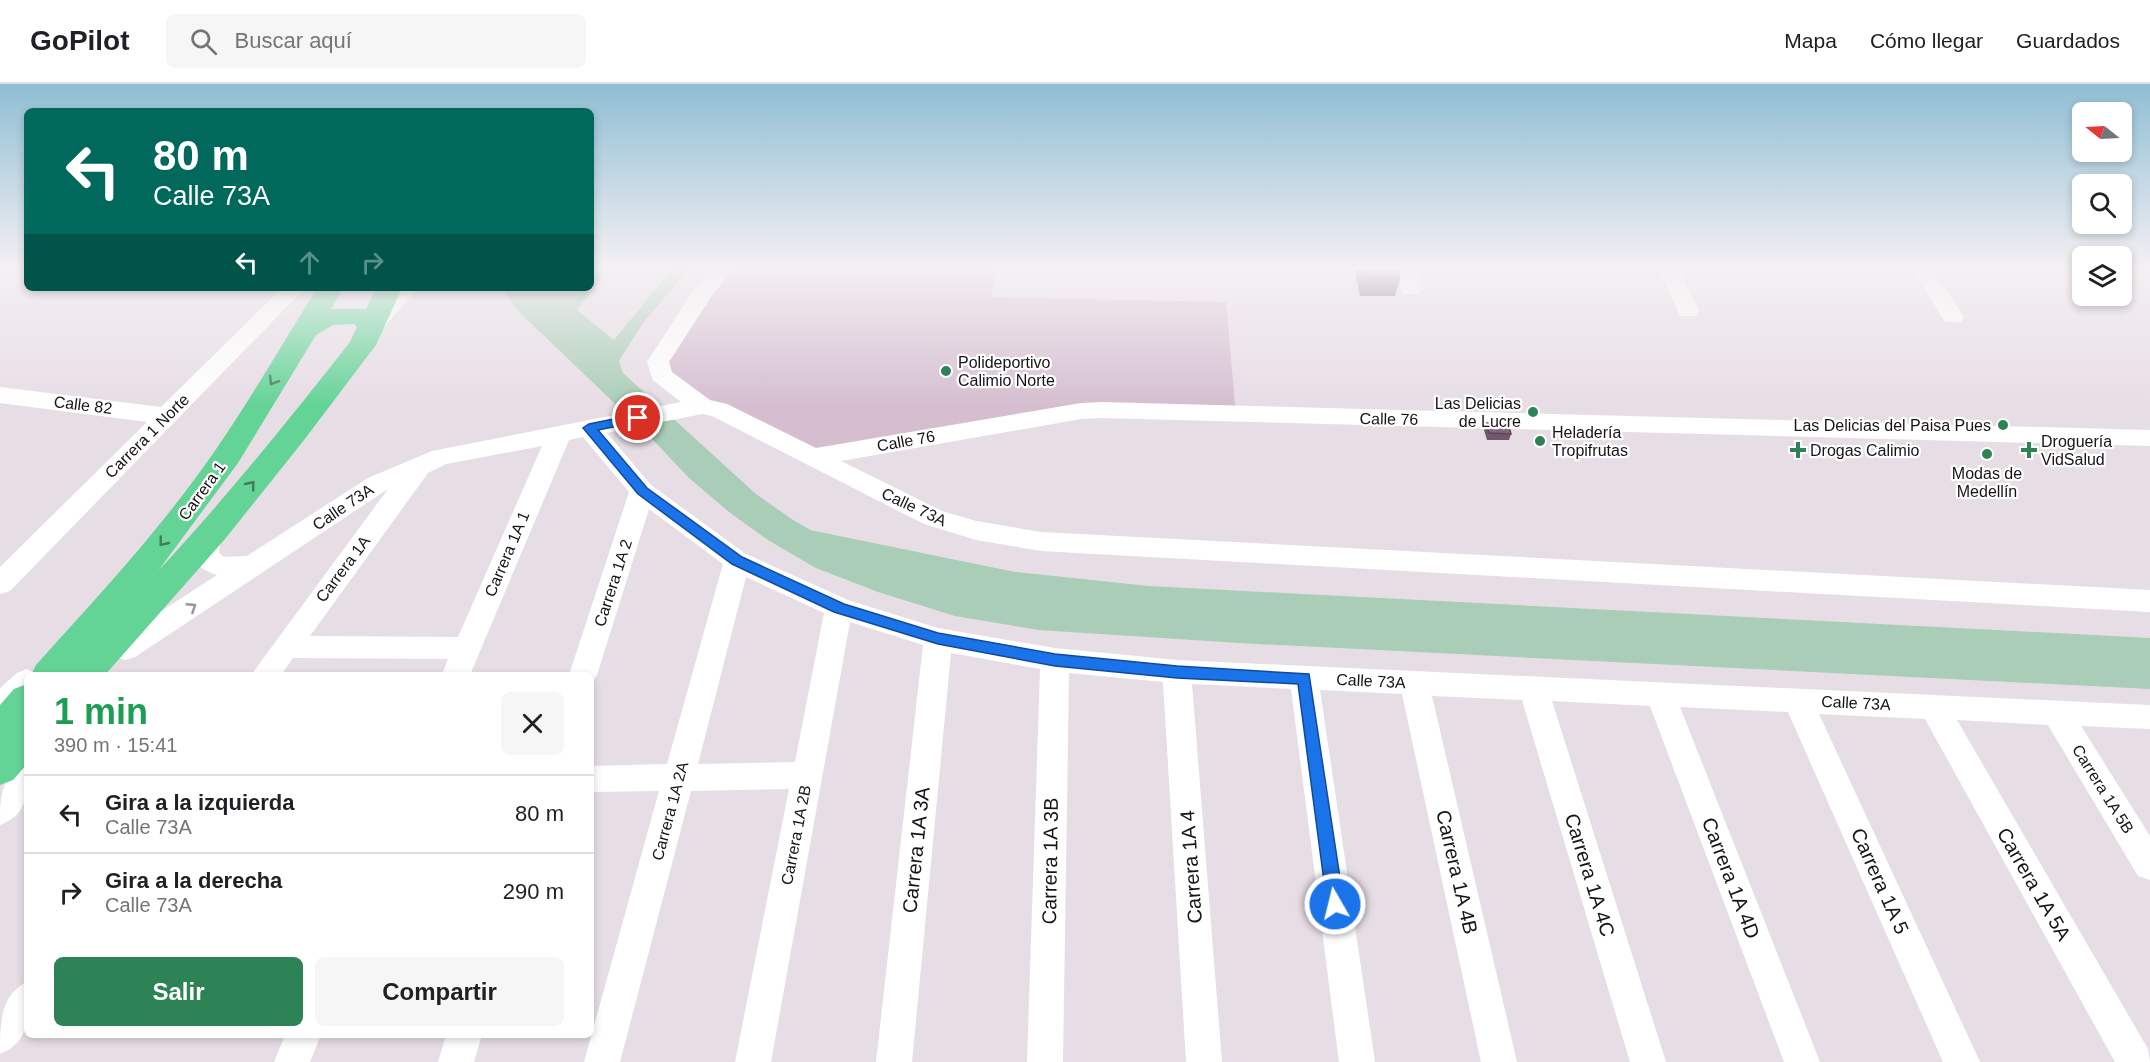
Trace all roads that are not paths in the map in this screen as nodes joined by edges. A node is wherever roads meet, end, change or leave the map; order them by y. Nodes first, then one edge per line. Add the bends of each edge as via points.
1 (267, 315) edge
2 (314, 315) edge
3 (377, 315) edge
4 (383, 315) edge
5 (689, 315) edge
6 (371, 328) junction
7 (303, 332) junction
8 (0, 395) edge
9 (702, 406) junction
10 (166, 416) junction
11 (589, 428) junction
12 (559, 434) junction
13 (2150, 438) edge
14 (813, 457) junction
15 (421, 464) junction
16 (642, 491) junction
17 (214, 531) junction
18 (737, 561) junction
19 (262, 562) junction
20 (0, 584) edge
21 (128, 586) junction
22 (2150, 600) edge
23 (839, 608) junction
24 (938, 639) junction
25 (285, 648) junction
26 (467, 648) junction
27 (125, 649) junction
28 (1055, 660) junction
29 (37, 672) edge
30 (52, 672) edge
31 (87, 672) edge
32 (107, 672) edge
33 (267, 672) edge
34 (457, 672) edge
35 (584, 672) edge
36 (1177, 672) junction
37 (1304, 678) junction
38 (1414, 683) junction
39 (1533, 688) junction
40 (24, 689) edge
41 (1660, 694) junction
42 (1798, 701) junction
43 (1934, 707) junction
44 (2056, 713) junction
45 (2150, 717) edge
46 (12, 719) edge
47 (0, 769) edge
48 (808, 775) junction
49 (679, 777) junction
50 (594, 779) edge
51 (24, 781) edge
52 (0, 812) edge
53 (2150, 865) edge
54 (24, 1003) edge
55 (0, 1036) edge
56 (302, 1038) edge
57 (464, 1038) edge
58 (292, 1062) edge
59 (456, 1062) edge
60 (602, 1062) edge
61 (753, 1062) edge
62 (894, 1062) edge
63 (1045, 1062) edge
64 (1204, 1062) edge
65 (1357, 1062) edge
66 (1499, 1062) edge
67 (1648, 1062) edge
68 (1802, 1062) edge
69 (1962, 1062) edge
70 (2135, 1062) edge

1 - 10 street, Carrera 1 Norte
2 - 7 highway, Carrera 1
3 - 6 highway, Carrera 1
4 - 6 street, Carrera 1
5 - 9 street, Calle 73A via 658,362 661,375
6 - 7 highway via 363,317 345,315 321,320
17 -> 6 highway, Carrera 1 via 335,380
7 -> 21 highway, Carrera 1 via 227,456
8 - 10 street, Calle 82
9 - 11 street, Calle 73A
9 - 14 street, Calle 73A via 734,416
10 - 20 street, Carrera 1 Norte
11 - 12 street, Calle 73A
11 - 16 street, Calle 73A
12 - 15 street, Calle 73A
12 - 26 street, Carrera 1A 1
13 - 14 street, Calle 76 via 1102,410
14 - 22 street, Calle 73A via 935,519 987,536 1046,543
15 - 19 street, Calle 73A via 377,484
15 - 25 street, Carrera 1A
16 - 18 street, Calle 73A
16 - 35 street, Carrera 1A 2
17 - 19 street via 206,550 216,565 242,567
17 - 27 street
17 - 31 highway, Carrera 1
18 - 23 street, Calle 73A
18 - 49 street, Carrera 1A 2A
27 -> 19 street, Calle 73A
21 - 29 street
21 - 30 highway, Carrera 1
23 - 24 street, Calle 73A
23 - 48 street, Carrera 1A 2B
24 - 28 street, Calle 73A
24 - 62 street, Carrera 1A 3A
25 - 26 street
25 - 33 street, Carrera 1A
26 - 34 street, Carrera 1A 1
27 - 32 street
28 - 36 street, Calle 73A
28 - 63 street, Carrera 1A 3B
36 - 37 street, Calle 73A
36 - 64 street, Carrera 1A 4
37 - 38 street, Calle 73A
37 - 65 street
38 - 39 street, Calle 73A
38 - 66 street, Carrera 1A 4B
39 - 41 street, Calle 73A
39 - 67 street, Carrera 1A 4C
40 - 46 street
41 - 42 street, Calle 73A
41 - 68 street, Carrera 1A 4D
42 - 43 street, Calle 73A
42 - 69 street, Carrera 1A 5
43 - 44 street, Calle 73A
43 - 70 street, Carrera 1A 5A
44 - 45 street, Calle 73A
44 - 53 street, Carrera 1A 5B
46 - 47 highway
48 - 49 street
48 - 61 street, Carrera 1A 2B
49 - 50 street
49 - 60 street, Carrera 1A 2A
51 - 52 street
54 - 55 street
56 - 58 street
57 - 59 street

